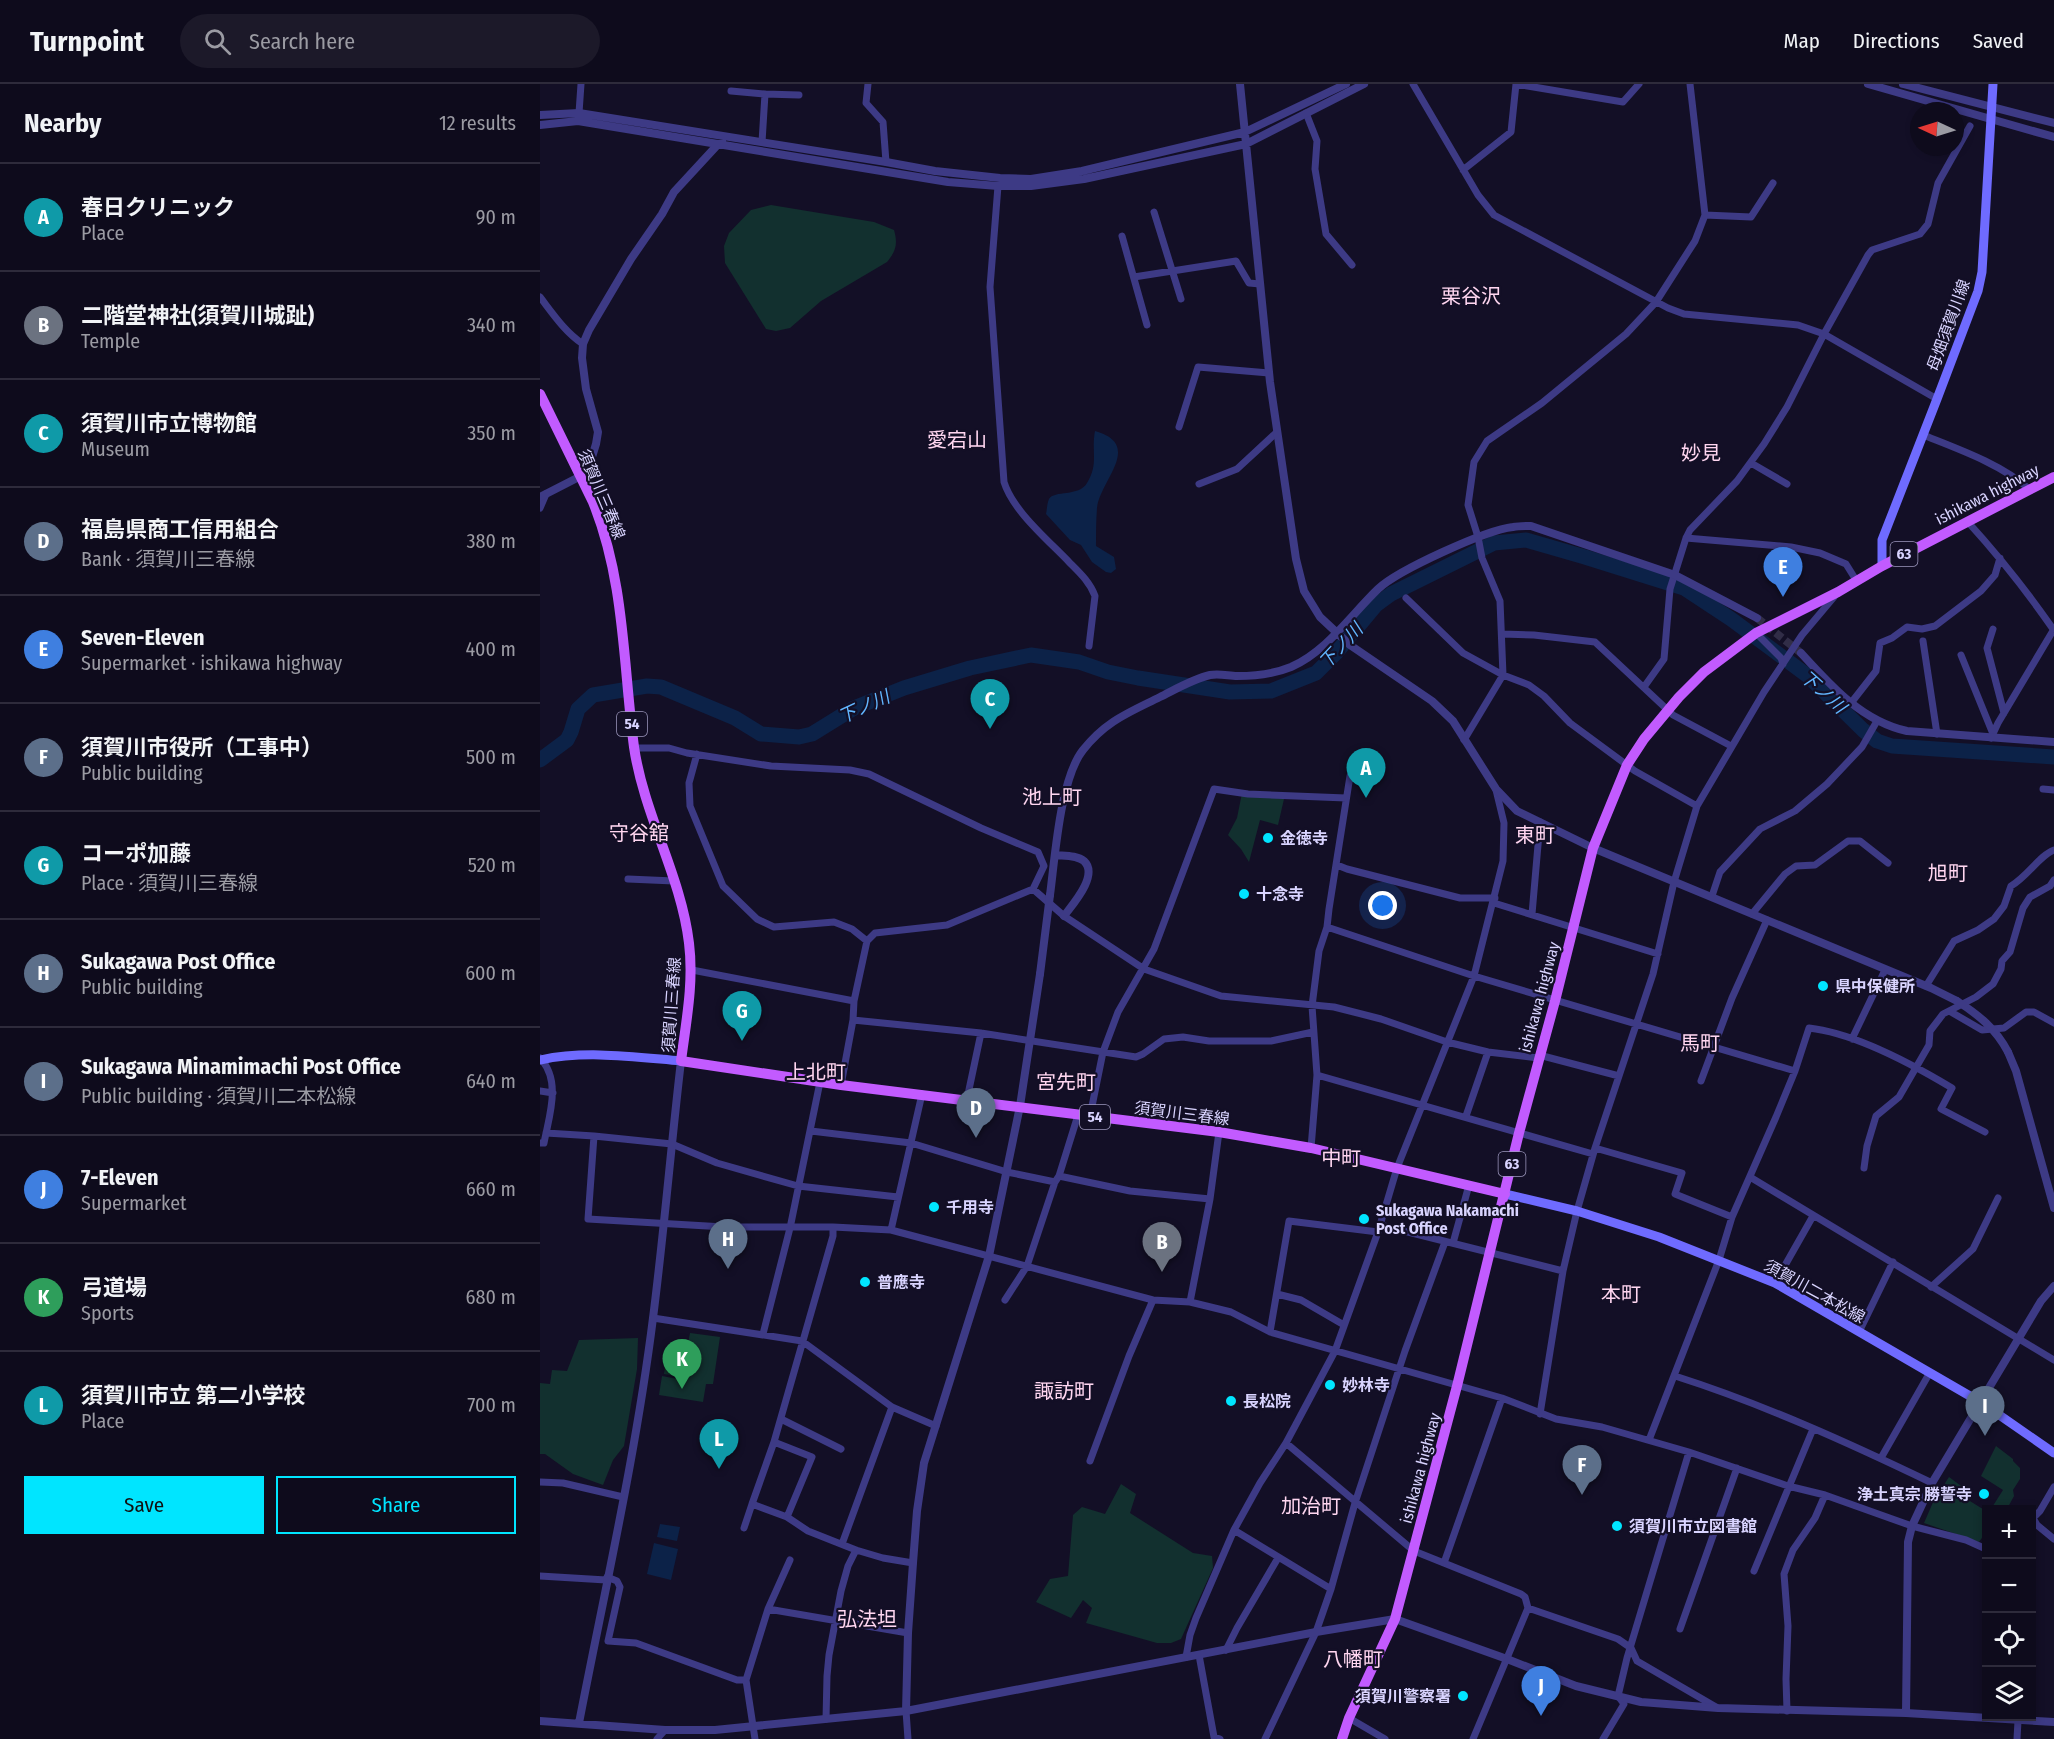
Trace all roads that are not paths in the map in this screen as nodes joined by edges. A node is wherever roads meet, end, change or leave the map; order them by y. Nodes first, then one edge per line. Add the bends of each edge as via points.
1 (581, 84) edge
2 (868, 84) edge
3 (1240, 84) edge
4 (1346, 84) edge
5 (1364, 84) edge
6 (1413, 84) edge
7 (1639, 84) edge
8 (1690, 84) edge
9 (1868, 84) edge
10 (1903, 84) edge
11 (1993, 84) edge
12 (731, 91) dead end
13 (765, 94) junction
14 (799, 96) dead end
15 (579, 113) junction
16 (1306, 113) junction
17 (1990, 113) junction
18 (540, 115) edge
19 (2054, 123) edge
20 (540, 125) edge
21 (1970, 126) dead end
22 (1245, 132) junction
23 (2054, 137) edge
24 (722, 140) junction
25 (762, 142) junction
26 (1246, 144) junction
27 (886, 162) junction
28 (1463, 170) junction
29 (1773, 183) dead end
30 (998, 186) junction
31 (1154, 212) dead end
32 (1704, 215) junction
33 (1122, 236) dead end
34 (1352, 265) dead end
35 (1173, 271) junction
36 (1134, 277) junction
37 (1260, 284) junction
38 (540, 297) edge
39 (1181, 299) dead end
40 (1656, 302) junction
41 (1148, 325) dead end
42 (1824, 334) junction
43 (584, 344) junction
44 (1269, 373) junction
45 (540, 394) edge
46 (1937, 399) junction
47 (1179, 427) dead end
48 (1277, 432) junction
49 (1923, 435) junction
50 (1751, 463) junction
51 (579, 477) junction
52 (2054, 477) edge
53 (1198, 484) dead end
54 (1787, 484) dead end
55 (2029, 489) junction
56 (543, 495) edge
57 (540, 508) edge
58 (1966, 521) junction
59 (1478, 537) junction
60 (1686, 538) junction
61 (2000, 558) junction
62 (1882, 566) junction
63 (1675, 575) junction
64 (1856, 580) junction
65 (1838, 592) junction
66 (1406, 598) dead end
67 (1757, 618) tunnel mouth
68 (1993, 628) dead end
69 (2053, 629) edge
70 (1336, 633) junction
71 (1756, 633) junction
72 (1502, 634) junction
73 (1923, 641) dead end
74 (1089, 646) dead end
75 (1801, 653) tunnel mouth
76 (1961, 655) dead end
77 (1783, 664) junction
78 (1503, 675) junction
79 (1644, 687) junction
80 (1851, 703) junction
81 (1668, 710) junction
82 (2004, 713) junction
83 (1877, 722) junction
84 (1937, 734) junction
85 (1992, 736) junction
86 (1464, 740) junction
87 (2054, 742) edge
88 (1731, 746) junction
89 (634, 748) junction
90 (697, 754) junction
91 (1627, 765) junction
92 (1350, 776) dead end
93 (1496, 789) junction
94 (2043, 789) dead end
95 (2054, 790) edge
96 (1347, 798) junction
97 (1698, 806) junction
98 (1540, 822) junction
99 (1593, 848) junction
100 (2054, 850) edge
101 (1055, 855) junction
102 (1888, 862) dead end
103 (1337, 865) junction
104 (628, 879) dead end
105 (2054, 880) edge
106 (674, 881) junction
107 (1674, 882) junction
108 (1032, 889) junction
109 (1712, 896) junction
110 (1494, 900) junction
111 (1532, 914) junction
112 (1752, 914) junction
113 (1064, 916) junction
114 (1767, 920) junction
115 (1327, 927) junction
116 (1573, 927) junction
117 (867, 941) junction
118 (1658, 954) junction
119 (1144, 969) junction
120 (692, 970) junction
121 (1885, 970) junction
122 (1474, 976) junction
123 (1929, 987) junction
124 (854, 1001) junction
125 (1555, 1001) junction
126 (1312, 1006) junction
127 (1951, 1012) junction
128 (853, 1020) junction
129 (2054, 1023) edge
130 (1636, 1025) junction
131 (1313, 1032) junction
132 (981, 1033) junction
133 (1852, 1039) junction
134 (1031, 1040) junction
135 (1447, 1042) junction
136 (1712, 1047) junction
137 (1103, 1052) junction
138 (1488, 1052) junction
139 (1539, 1057) junction
140 (541, 1059) edge
141 (681, 1061) junction
142 (1916, 1066) junction
143 (1795, 1071) junction
144 (1317, 1075) junction
145 (1619, 1076) junction
146 (820, 1082) junction
147 (1701, 1082) dead end
148 (841, 1084) junction
149 (540, 1091) edge
150 (553, 1093) junction
151 (922, 1094) junction
152 (967, 1100) junction
153 (1421, 1105) junction
154 (1020, 1106) junction
155 (1078, 1115) junction
156 (1090, 1116) junction
157 (1466, 1116) junction
158 (811, 1131) junction
159 (1219, 1132) junction
160 (1519, 1132) junction
161 (1985, 1132) dead end
162 (546, 1134) junction
163 (594, 1136) junction
164 (540, 1143) edge
165 (911, 1143) junction
166 (672, 1144) junction
167 (1311, 1148) junction
168 (1594, 1151) junction
169 (1397, 1168) junction
170 (1864, 1168) dead end
171 (1006, 1172) junction
172 (1750, 1177) junction
173 (1057, 1179) junction
174 (1468, 1185) junction
175 (798, 1186) junction
176 (1505, 1194) junction
177 (898, 1197) junction
178 (1998, 1198) dead end
179 (1210, 1199) junction
180 (2054, 1208) edge
181 (1577, 1211) junction
182 (1814, 1216) junction
183 (1732, 1217) junction
184 (664, 1225) junction
185 (833, 1227) junction
186 (790, 1228) junction
187 (1379, 1229) junction
188 (891, 1230) junction
189 (1445, 1242) junction
190 (1453, 1243) junction
191 (1490, 1252) junction
192 (989, 1256) junction
193 (1719, 1260) junction
194 (1893, 1262) junction
195 (1027, 1266) junction
196 (1563, 1271) junction
197 (1775, 1283) junction
198 (2054, 1286) edge
199 (1931, 1287) junction
200 (1276, 1294) junction
201 (1005, 1300) dead end
202 (1153, 1300) junction
203 (1190, 1302) junction
204 (653, 1318) junction
205 (1344, 1325) junction
206 (1270, 1332) junction
207 (1859, 1332) junction
208 (763, 1334) junction
209 (2019, 1340) junction
210 (802, 1341) junction
211 (1335, 1351) junction
212 (2054, 1360) edge
213 (1400, 1369) junction
214 (1929, 1374) junction
215 (1675, 1376) junction
216 (1457, 1386) junction
217 (1502, 1398) junction
218 (1982, 1403) junction
219 (892, 1407) junction
220 (1540, 1414) junction
221 (781, 1419) junction
222 (936, 1426) junction
223 (1813, 1429) junction
224 (1649, 1440) junction
225 (774, 1442) junction
226 (1286, 1443) junction
227 (841, 1449) dead end
228 (1689, 1452) junction
229 (2054, 1453) edge
230 (1881, 1458) junction
231 (1089, 1461) dead end
232 (1737, 1468) junction
233 (540, 1482) edge
234 (1932, 1483) junction
235 (1788, 1486) junction
236 (2054, 1487) edge
237 (1825, 1495) junction
238 (623, 1497) junction
239 (1355, 1503) junction
240 (752, 1504) junction
241 (2036, 1515) edge
242 (787, 1517) junction
243 (2036, 1523) edge
244 (1912, 1526) junction
245 (744, 1528) dead end
246 (1234, 1530) junction
247 (2054, 1539) edge
248 (843, 1544) junction
249 (1982, 1547) edge
250 (856, 1550) junction
251 (1414, 1551) junction
252 (1278, 1558) junction
253 (790, 1560) dead end
254 (913, 1563) junction
255 (1444, 1563) junction
256 (1754, 1571) dead end
257 (540, 1576) edge
258 (607, 1579) junction
259 (1331, 1589) junction
260 (1528, 1608) junction
261 (768, 1609) junction
262 (1395, 1619) junction
263 (837, 1621) junction
264 (1680, 1629) dead end
265 (1316, 1632) junction
266 (908, 1633) junction
267 (1631, 1648) junction
268 (1226, 1650) junction
269 (1199, 1655) junction
270 (1186, 1657) junction
271 (1507, 1659) junction
272 (746, 1680) junction
273 (1618, 1696) junction
274 (1718, 1708) junction
275 (906, 1711) junction
276 (1787, 1711) junction
277 (1906, 1713) junction
278 (1349, 1718) junction
279 (1982, 1718) edge
280 (826, 1719) junction
281 (2036, 1720) edge
282 (540, 1721) edge
283 (2018, 1721) edge
284 (2054, 1722) edge
285 (579, 1723) junction
286 (754, 1726) junction
287 (664, 1730) junction
288 (1216, 1738) edge
289 (657, 1739) edge
290 (756, 1739) edge
291 (908, 1739) edge
292 (1265, 1739) edge
293 (1342, 1739) edge
294 (1385, 1739) edge
295 (1473, 1739) edge
296 (1603, 1739) edge
297 (2017, 1739) edge

1 - 15 street
2 - 27 street via 866,103 883,122
3 - 22 street
4 - 22 street
5 - 16 street
6 - 28 street
7 - 28 street via 1623,102 1516,84 1511,132
8 - 32 street
9 - 17 street
10 - 17 street
11 - 17 main road, 母畑須賀川線
12 - 13 street
13 - 14 street
13 - 25 street
15 - 18 street
15 - 24 street
16 - 26 street
16 - 34 street via 1317,141 1314,169 1326,234
17 - 19 street
17 - 23 street
17 - 46 main road, 母畑須賀川線 via 1982,272
20 - 24 street via 578,122
21 - 42 street via 1938,183 1928,224 1920,234 1872,250
22 - 26 street
22 - 27 street via 1082,171 1031,179 935,171
24 - 25 street
24 - 30 street via 948,182
24 - 43 street via 674,192 597,316
25 - 27 street
26 - 30 street via 1084,179
26 - 37 street
28 - 40 street via 1494,215
29 - 32 street via 1750,217
30 - 74 street via 990,287 1004,482 1012,499 1093,591
31 - 35 street
32 - 40 street via 1695,241
33 - 36 street
35 - 36 street
35 - 37 street via 1236,261 1249,283
35 - 39 street
36 - 41 street
37 - 44 street
38 - 43 street via 562,325
40 - 42 street via 1684,314 1798,325
40 - 59 street via 1587,367 1481,448 1474,462 1468,505
42 - 46 street
42 - 50 street via 1787,406
43 - 51 street via 586,388 598,432 591,460
44 - 47 street via 1198,367
44 - 48 street
45 - 51 main road, 須賀川三春線 / 54
46 - 49 main road, 母畑須賀川線
48 - 53 street via 1237,469
48 - 70 street via 1304,591 1320,617
49 - 55 street via 1974,456
49 - 62 main road, 母畑須賀川線 via 1882,540
50 - 54 street
50 - 60 street
51 - 56 street
51 - 89 main road, 須賀川三春線 / 54 via 600,521 615,572
52 - 55 main road, ishikawa highway / 63
55 - 58 main road, ishikawa highway / 63
56 - 57 street
58 - 61 street
58 - 62 main road, ishikawa highway / 63
59 - 63 street via 1514,526 1531,526
59 - 70 street via 1399,574 1380,587
59 - 72 street via 1482,558 1500,601
60 - 63 street
60 - 64 street via 1820,553 1846,564
61 - 69 street
61 - 80 street via 1995,575 1981,591 1935,627 1907,627 1880,643 1876,671
62 - 64 main road, ishikawa highway / 63
63 - 67 street
63 - 79 street via 1670,589 1664,659
64 - 65 main road, ishikawa highway / 63
65 - 71 main road, ishikawa highway / 63
65 - 77 street
66 - 78 street via 1463,653
68 - 82 street via 1987,648
69 - 82 street
70 - 86 street via 1432,701 1454,721
70 - 101 street via 1322,648 1287,669 1256,675 1212,674 1118,717 1082,752 1070,775
71 - 77 street
71 - 81 main road, ishikawa highway / 63 via 1704,672
72 - 78 street
72 - 79 street via 1595,642
73 - 84 street
75 - 80 street
76 - 85 street
77 - 88 street
78 - 86 street
78 - 91 street via 1529,685 1569,723
79 - 81 street
80 - 83 street
81 - 88 street
81 - 91 main road, ishikawa highway / 63
82 - 85 street
83 - 84 street
83 - 109 street via 1862,747 1827,784 1795,811 1760,829 1720,872
84 - 85 street
85 - 87 street
86 - 93 street
88 - 97 street
89 - 90 street via 669,748
89 - 106 main road, 須賀川三春線 / 54 via 644,794
90 - 108 street via 771,766 869,774 1038,852 1044,866
90 - 117 street via 688,783 690,806 723,886 757,919 774,927 834,922
91 - 97 street
91 - 99 main road, ishikawa highway / 63
92 - 96 street
93 - 98 street via 1517,811
93 - 110 street via 1504,823 1503,861
94 - 95 street
96 - 103 street
96 - 119 street via 1214,789
97 - 107 street
98 - 99 street
98 - 111 street
99 - 107 street
99 - 116 main road, ishikawa highway / 63
100 - 123 street via 2011,886 1994,919 1954,941
101 - 113 street via 1073,856 1088,867 1083,890
101 - 134 street, bridge
102 - 112 street via 1860,842 1848,841 1815,865 1796,867 1785,874
103 - 110 street via 1460,898
103 - 115 street
104 - 106 street
105 - 127 street via 2026,903 2010,951 2001,961 1993,984
106 - 120 main road, 須賀川三春線 / 54 via 683,908
107 - 109 street
107 - 118 street
108 - 113 street
108 - 117 street via 947,925 875,933
109 - 112 street
110 - 111 street
110 - 122 street
111 - 116 street
112 - 114 street
113 - 119 street
114 - 121 street
114 - 136 street
115 - 122 street
115 - 126 street via 1319,951
116 - 118 street
116 - 125 main road, ishikawa highway / 63
117 - 124 street
118 - 130 street
119 - 126 street via 1221,996
119 - 137 street via 1118,1012
120 - 124 street
120 - 141 main road, 須賀川三春線 / 54
121 - 123 street
121 - 133 street
122 - 125 street
122 - 135 street
123 - 180 street, bridge via 1984,1020 2008,1052
124 - 128 street
125 - 130 street
125 - 139 main road, ishikawa highway / 63
126 - 131 street
126 - 135 street via 1334,1007 1381,1019
127 - 129 street via 1982,1030 2004,1028 2026,1012
127 - 142 street via 1943,1014 1930,1031 1929,1045
128 - 132 street
128 - 148 street
130 - 136 street
130 - 145 street
131 - 137 street via 1271,1041 1164,1039 1136,1057
131 - 144 street
132 - 134 street
132 - 152 street
133 - 142 street
133 - 143 street via 1809,1029
134 - 137 street
134 - 154 street
135 - 138 street
135 - 153 street
136 - 143 street
136 - 147 street
137 - 156 street
138 - 139 street
138 - 157 street
139 - 145 street
139 - 160 main road, ishikawa highway / 63
140 - 141 main road via 602,1055
140 - 150 street via 553,1082
141 - 146 main road, 須賀川三春線 / 54
141 - 166 street
142 - 161 street via 1952,1088 1941,1109
142 - 170 street via 1899,1097 1876,1116
143 - 172 street
144 - 153 street
144 - 167 street
145 - 168 street
146 - 148 main road, 須賀川三春線 / 54
146 - 158 street
148 - 151 main road, 須賀川三春線 / 54
149 - 150 street
150 - 162 street
151 - 152 main road, 須賀川三春線 / 54
151 - 165 street
152 - 154 main road, 須賀川三春線 / 54
153 - 157 street
153 - 169 street
154 - 155 main road, 須賀川三春線 / 54
154 - 171 street
155 - 156 main road, 須賀川三春線 / 54
155 - 173 street
156 - 159 main road, 須賀川三春線 / 54
157 - 160 street
158 - 165 street
158 - 175 street
159 - 167 main road, 須賀川三春線 / 54
159 - 179 street
160 - 168 street
160 - 176 main road, ishikawa highway / 63
162 - 163 street
162 - 164 street via 544,1143
163 - 166 street
163 - 184 street via 588,1219
165 - 171 street
165 - 177 street
166 - 175 street via 717,1163
166 - 184 street
167 - 169 main road, 須賀川三春線 / 54
168 - 181 street
168 - 183 street via 1682,1173 1675,1194
169 - 174 main road, 須賀川三春線 / 54
169 - 187 street
171 - 173 street
171 - 192 street
172 - 182 street
172 - 183 street
173 - 179 street
173 - 195 street
174 - 176 main road, 須賀川三春線 / 54
174 - 190 street
175 - 177 street
175 - 186 street
176 - 181 main road, 須賀川二本松線
176 - 191 main road, ishikawa highway / 63
177 - 188 street
178 - 199 street via 1973,1249
179 - 203 street
181 - 193 main road, 須賀川二本松線
181 - 196 street
182 - 194 street
182 - 197 street
183 - 193 street
184 - 186 street
184 - 204 street
185 - 186 street
185 - 188 street
185 - 210 street
186 - 208 street
187 - 189 street
187 - 200 street via 1288,1221
187 - 205 street
188 - 192 street
189 - 190 street
189 - 213 street
190 - 191 street
191 - 196 street
191 - 216 main road, ishikawa highway / 63
192 - 195 street
192 - 222 street
193 - 197 main road, 須賀川二本松線
193 - 215 street
194 - 199 street
194 - 207 street
195 - 201 street
195 - 202 street
196 - 220 street
197 - 207 main road, 須賀川二本松線
198 - 209 street
199 - 209 street
200 - 205 street via 1301,1300
200 - 206 street
202 - 203 street
202 - 231 street
203 - 206 street via 1232,1312
204 - 208 street
204 - 238 street
205 - 211 street
206 - 211 street
207 - 214 main road, 須賀川二本松線
208 - 210 street
209 - 212 street
209 - 218 street
210 - 219 street
210 - 221 street
211 - 213 street
211 - 226 street
213 - 216 street
213 - 239 street
214 - 218 main road, 須賀川二本松線
214 - 230 street
215 - 223 street
215 - 224 street
216 - 217 street
216 - 251 main road, ishikawa highway / 63
217 - 220 street
217 - 255 street
218 - 229 main road, 須賀川二本松線
218 - 234 street
219 - 222 street
219 - 248 street
220 - 224 street
221 - 225 street
221 - 227 street
222 - 254 street via 924,1463
223 - 230 street
223 - 235 street
224 - 228 street
225 - 240 street
225 - 242 street via 812,1457
226 - 239 street
226 - 246 street
228 - 232 street
228 - 267 street
230 - 234 street
232 - 235 street
232 - 264 street
233 - 238 street via 563,1483
234 - 244 street
235 - 237 street
235 - 256 street
236 - 241 street
237 - 244 street
237 - 276 street via 1815,1518 1792,1550 1784,1575
238 - 258 street
239 - 251 street
239 - 259 street
240 - 242 street
240 - 245 street
242 - 248 street via 808,1531
243 - 247 street
244 - 249 street
244 - 277 street via 1908,1542
246 - 252 street
246 - 270 street via 1196,1618
248 - 250 street
250 - 254 street
250 - 263 street via 845,1574
251 - 255 street
251 - 262 main road, ishikawa highway / 63
252 - 259 street
252 - 268 street
253 - 261 street
254 - 266 street
255 - 260 street via 1521,1594
257 - 258 street
258 - 272 street via 617,1581 620,1587 608,1641 636,1643 736,1680
258 - 285 street
259 - 265 street
260 - 267 street via 1618,1639
260 - 271 street
261 - 263 street
261 - 272 street
262 - 265 street
262 - 271 street
262 - 278 main road, ishikawa highway / 63
263 - 266 street
263 - 280 street via 827,1676
265 - 268 street
265 - 292 street
266 - 275 street
267 - 273 street
267 - 274 street via 1637,1660
268 - 269 street
269 - 270 street
269 - 288 street
270 - 275 street
271 - 273 street via 1576,1686
271 - 295 street
272 - 286 street
273 - 274 street via 1641,1702
273 - 296 street via 1624,1704
274 - 276 street
275 - 280 street
275 - 291 street
276 - 277 street
277 - 279 street
278 - 293 main road, ishikawa highway / 63
278 - 294 street
280 - 286 street
281 - 284 street
282 - 285 street
283 - 297 street
285 - 287 street
286 - 287 street
286 - 290 street
287 - 289 street

